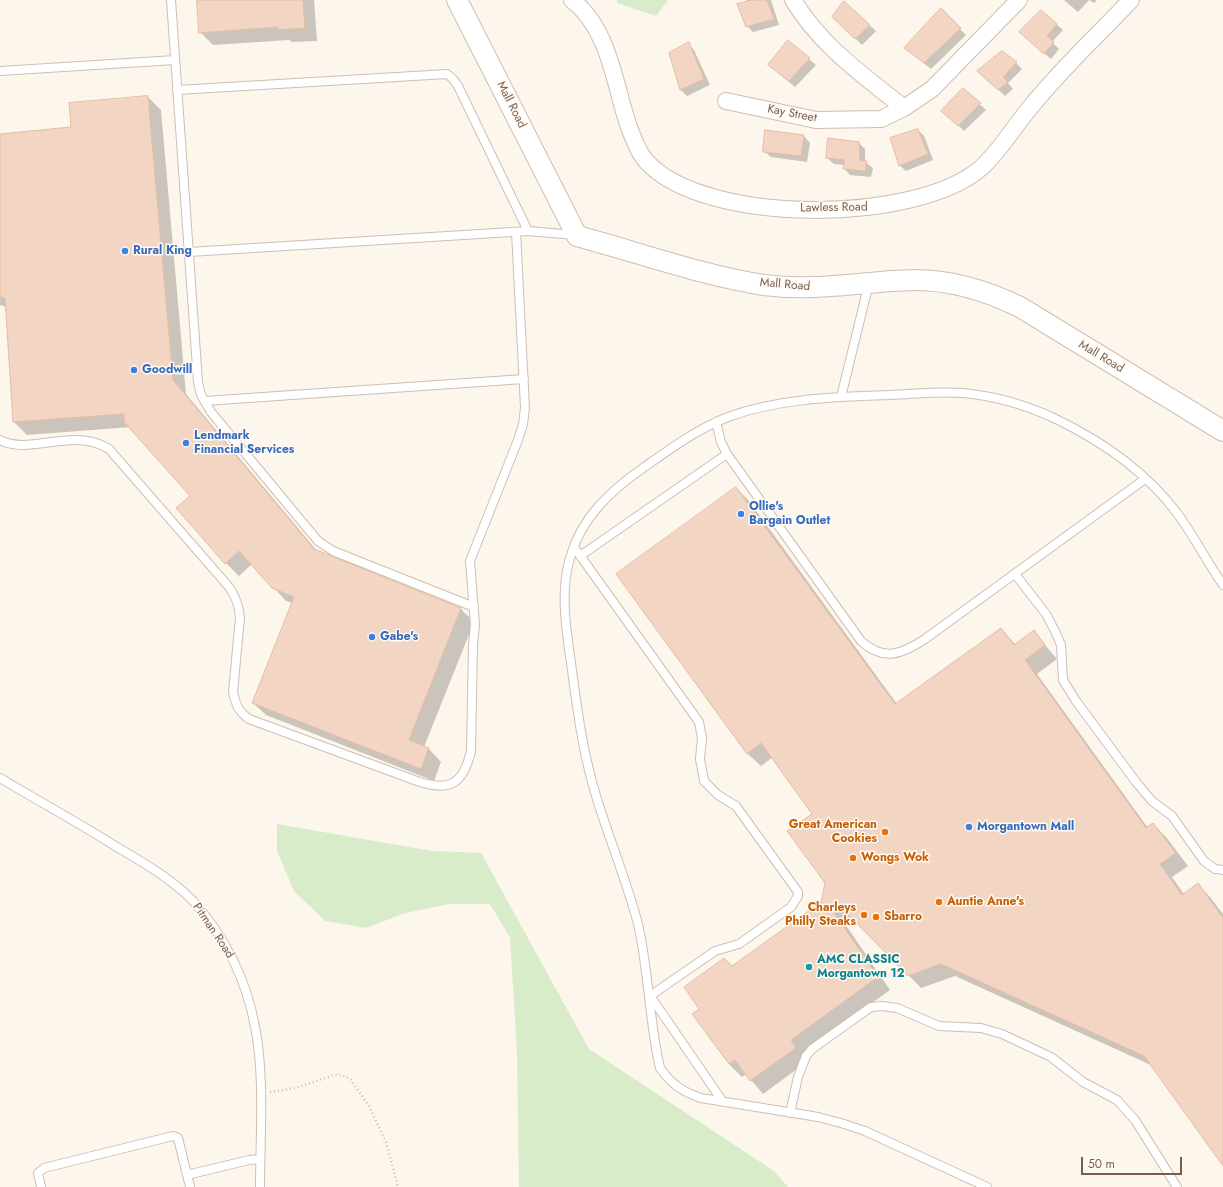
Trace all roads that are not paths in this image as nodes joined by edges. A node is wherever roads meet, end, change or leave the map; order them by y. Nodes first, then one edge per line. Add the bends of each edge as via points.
1 (171, 0) edge
2 (457, 0) edge
3 (572, 0) edge
4 (793, 0) edge
5 (1019, 0) edge
6 (1131, 0) edge
7 (175, 60) junction
8 (0, 71) edge
9 (177, 90) junction
10 (726, 101) dead end
11 (904, 108) junction
12 (528, 231) junction
13 (516, 232) junction
14 (577, 236) junction
15 (189, 252) junction
16 (869, 283) junction
17 (524, 379) junction
18 (841, 397) junction
19 (205, 401) junction
20 (716, 422) junction
21 (1223, 431) edge
22 (0, 440) edge
23 (727, 454) junction
24 (1145, 479) junction
25 (574, 547) junction
26 (580, 556) junction
27 (1015, 574) junction
28 (1223, 585) edge
29 (474, 607) junction
30 (0, 778) edge
31 (1223, 870) edge
32 (650, 996) junction
33 (723, 1102) junction
34 (790, 1113) junction
35 (260, 1159) junction
36 (187, 1175) junction
37 (41, 1187) edge
38 (190, 1187) edge
39 (260, 1187) edge
40 (987, 1187) edge
41 (1177, 1187) edge

1 - 7 lane
2 - 14 street, Mall Road
3 - 6 street, Lawless Road via 593,24 604,45 634,140 644,160 661,176 683,188 745,205 834,209 872,208 898,202 960,182 981,168 1003,144 1029,108
4 - 11 street via 818,35
5 - 11 street, Kay Street via 932,89
7 - 8 lane
7 - 9 lane
9 - 12 lane via 446,74 458,86
9 - 15 lane
10 - 11 street, Kay Street via 816,120 881,119
12 - 13 lane
12 - 14 lane
13 - 15 lane
13 - 17 lane
14 - 16 street, Mall Road via 764,285 827,288
15 - 19 lane via 198,382
16 - 18 lane
16 - 21 street, Mall Road via 916,280 959,285 991,293 1020,307
17 - 19 lane
17 - 29 lane via 523,424 470,561
18 - 20 lane via 777,404
18 - 24 lane via 963,393 997,398 1060,421 1112,452
19 - 29 lane via 211,412 318,541 333,551
20 - 23 lane
20 - 25 lane via 672,447 609,495 580,531
22 - 29 lane via 8,444 90,440 109,449 236,597 240,618 234,692 235,703 240,712 249,719 430,786 442,787 461,778 471,751
23 - 26 lane
23 - 27 lane via 861,641 874,652 895,654 913,647
24 - 27 lane
24 - 28 lane via 1177,513
25 - 26 lane
25 - 32 lane via 569,558 565,584 569,647 581,730 596,798 634,910
26 - 32 lane via 699,722 702,738 700,759 704,781 718,795 736,806 798,892 791,907 751,936 739,944 716,951
27 - 31 lane via 1046,614 1055,631 1061,645 1063,680 1076,701 1136,782 1152,801 1172,816 1204,861 1215,869
30 - 35 lane, Pitman Road via 153,868 198,907 222,940 243,982 256,1028 260,1068
32 - 33 lane
32 - 33 lane via 660,1068 672,1083 686,1093
33 - 34 lane
34 - 40 lane via 818,1117 865,1131
34 - 41 lane via 802,1064 812,1049 871,1007 897,1008 939,1026 981,1028 1002,1034 1052,1057 1083,1082 1117,1100 1135,1120
35 - 36 lane
35 - 39 lane, Pitman Road
36 - 37 lane via 178,1138 173,1136 44,1168 38,1173
36 - 38 lane

